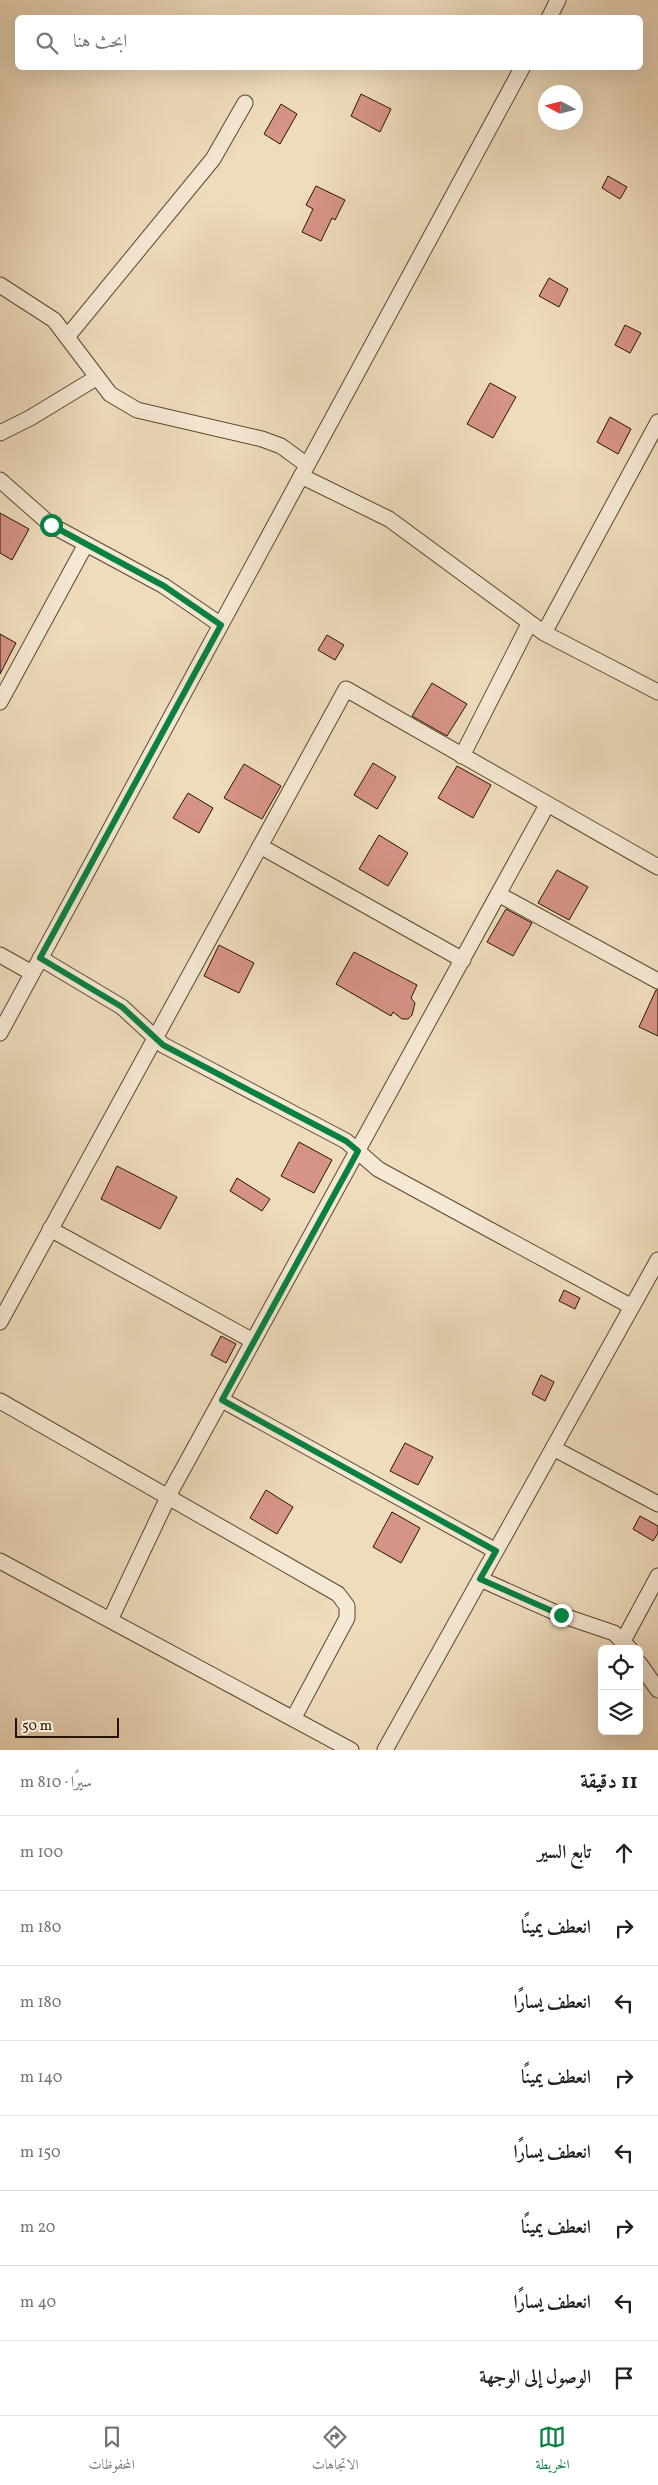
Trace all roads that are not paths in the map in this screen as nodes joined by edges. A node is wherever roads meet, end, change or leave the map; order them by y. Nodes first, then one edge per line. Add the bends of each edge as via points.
1 (558, 0) edge
2 (550, 15) edge
3 (521, 70) edge
4 (245, 103) dead end
5 (0, 285) edge
6 (67, 336) junction
7 (96, 378) junction
8 (658, 422) edge
9 (0, 433) edge
10 (304, 470) junction
11 (0, 480) edge
12 (86, 544) junction
13 (529, 624) junction
14 (221, 625) junction
15 (544, 633) junction
16 (658, 692) edge
17 (0, 702) edge
18 (462, 756) junction
19 (548, 805) junction
20 (260, 846) junction
21 (658, 867) edge
22 (498, 894) junction
23 (0, 955) edge
24 (40, 958) junction
25 (463, 960) junction
26 (32, 973) junction
27 (658, 981) edge
28 (0, 1033) edge
29 (155, 1038) junction
30 (358, 1151) junction
31 (50, 1230) junction
32 (658, 1260) edge
33 (632, 1307) junction
34 (0, 1322) edge
35 (254, 1341) junction
36 (222, 1400) junction
37 (0, 1401) edge
38 (553, 1448) junction
39 (168, 1497) junction
40 (658, 1504) edge
41 (496, 1551) junction
42 (0, 1561) edge
43 (658, 1576) edge
44 (480, 1579) junction
45 (110, 1620) junction
46 (627, 1645) edge
47 (643, 1669) edge
48 (658, 1690) edge
49 (293, 1719) junction
50 (351, 1750) edge
51 (385, 1750) edge

1 - 2 street
3 - 10 street
4 - 6 street via 213,159
5 - 6 street via 54,320
6 - 7 street
7 - 9 street
7 - 10 street via 110,394 137,410 262,439 281,446
8 - 15 street
10 - 13 street via 418,538
10 - 14 street
11 - 12 street via 51,525
12 - 14 street via 164,586
12 - 17 street
13 - 15 street
13 - 18 street
14 - 24 street
15 - 16 street
18 - 19 street
18 - 20 street via 346,689
19 - 21 street
19 - 22 street
20 - 25 street
20 - 29 street
22 - 25 street
22 - 27 street
23 - 26 street
24 - 26 street
24 - 29 street via 122,1007
25 - 30 street
26 - 28 street
29 - 30 street via 346,1141
29 - 31 street
30 - 33 street via 378,1169
30 - 35 street
31 - 34 street
31 - 35 street
32 - 33 street
33 - 38 street
35 - 36 street
36 - 39 street
36 - 41 street
37 - 39 street
38 - 40 street
38 - 41 street
39 - 45 street
39 - 49 street via 338,1594 347,1606 347,1618
41 - 44 street
42 - 45 street
43 - 46 street
44 - 46 street via 561,1615 614,1633
44 - 51 street
45 - 49 street
47 - 48 street
49 - 50 street

